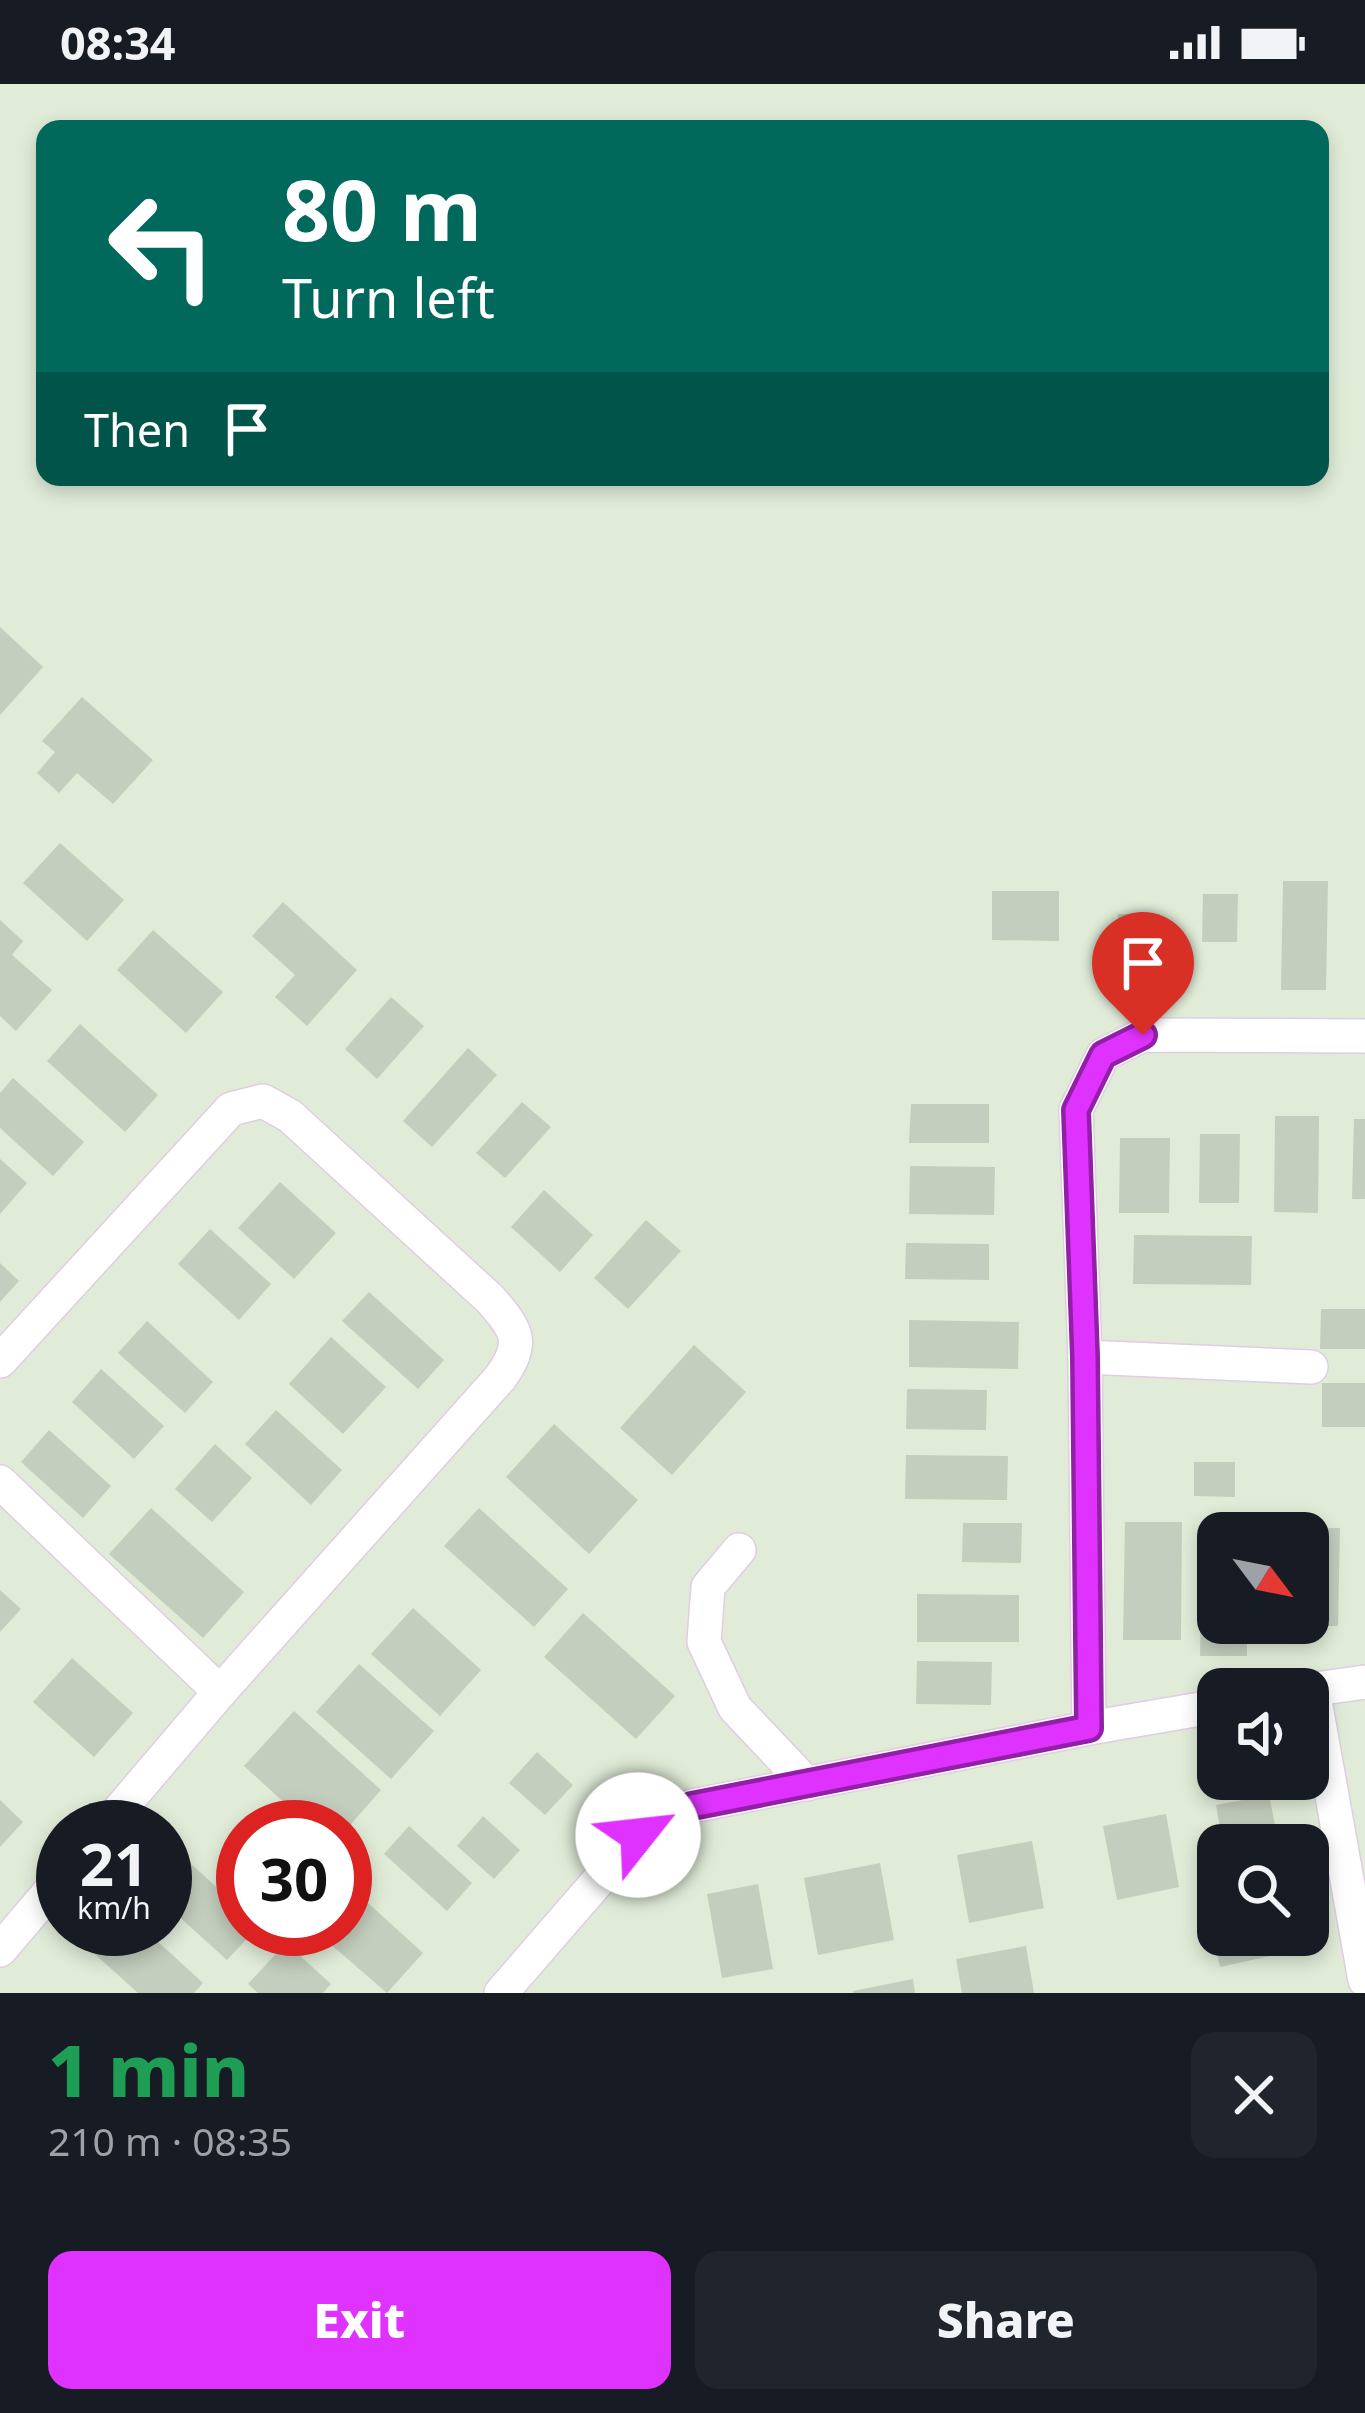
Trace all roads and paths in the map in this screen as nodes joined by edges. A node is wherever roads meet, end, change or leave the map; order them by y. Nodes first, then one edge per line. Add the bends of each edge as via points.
1 (1365, 1036) edge
2 (1085, 1357) junction
3 (0, 1361) edge
4 (1311, 1367) dead end
5 (0, 1482) edge
6 (739, 1550) dead end
7 (1365, 1682) edge
8 (1329, 1687) edge
9 (220, 1692) junction
10 (1197, 1710) edge
11 (1089, 1728) junction
12 (806, 1784) junction
13 (1329, 1787) edge
14 (128, 1800) edge
15 (36, 1908) edge
16 (0, 1950) edge
17 (1365, 1980) edge
18 (501, 1993) edge

1 - 2 street via 1143,1035 1103,1055 1076,1110
2 - 4 street
2 - 11 street
3 - 9 street via 231,1109 263,1101 307,1131 514,1327 516,1356 500,1378
5 - 9 street
6 - 12 street via 708,1586 704,1642 735,1708
7 - 8 street
9 - 14 street
10 - 11 street
11 - 12 street
12 - 18 street via 692,1806 638,1835
13 - 17 street
15 - 16 street

